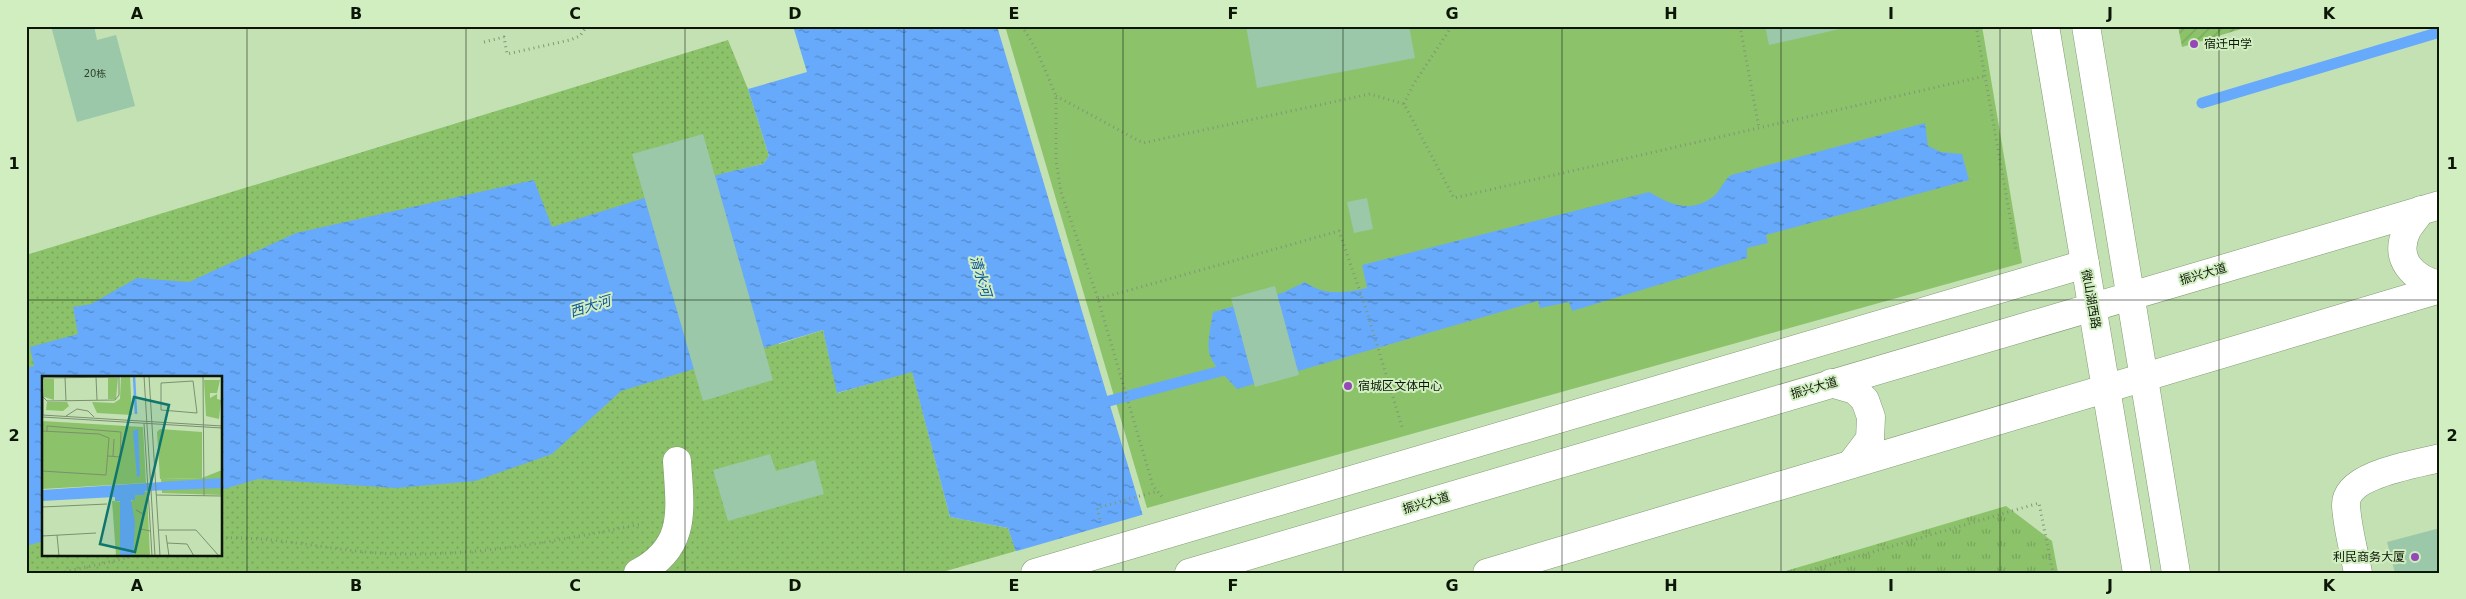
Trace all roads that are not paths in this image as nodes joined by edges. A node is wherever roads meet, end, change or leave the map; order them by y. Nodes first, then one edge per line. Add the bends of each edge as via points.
1 (2044, 26) edge
2 (2086, 26) edge
3 (2430, 208) edge
4 (2085, 264) junction
5 (2440, 287) edge
6 (2131, 294) junction
7 (2092, 306) junction
8 (2144, 376) junction
9 (1831, 383) junction
10 (2106, 388) junction
11 (2440, 458) edge
12 (677, 461) dead end
13 (1851, 464) junction
14 (638, 573) edge
15 (1035, 573) edge
16 (1189, 573) edge
17 (1488, 573) edge
18 (2137, 573) edge
19 (2176, 573) edge
20 (2358, 573) edge

1 - 4 main road, 微山湖西路
2 - 6 main road
3 - 5 main road via 2406,231 2403,248 2406,266 2416,276
3 - 6 main road, 振兴大道
4 - 7 main road, 微山湖西路
4 - 15 main road
5 - 8 main road
6 - 7 main road, 振兴大道
6 - 8 main road
7 - 9 main road, 振兴大道
7 - 10 main road, 微山湖西路
8 - 10 main road
8 - 19 main road
9 - 13 main road via 1855,390 1865,400 1871,418 1870,439
9 - 16 main road, 振兴大道
10 - 13 main road
10 - 18 main road, 微山湖西路
11 - 20 main road via 2366,478 2354,486 2346,502
12 - 14 main road via 681,516 670,548 654,565
13 - 17 main road

